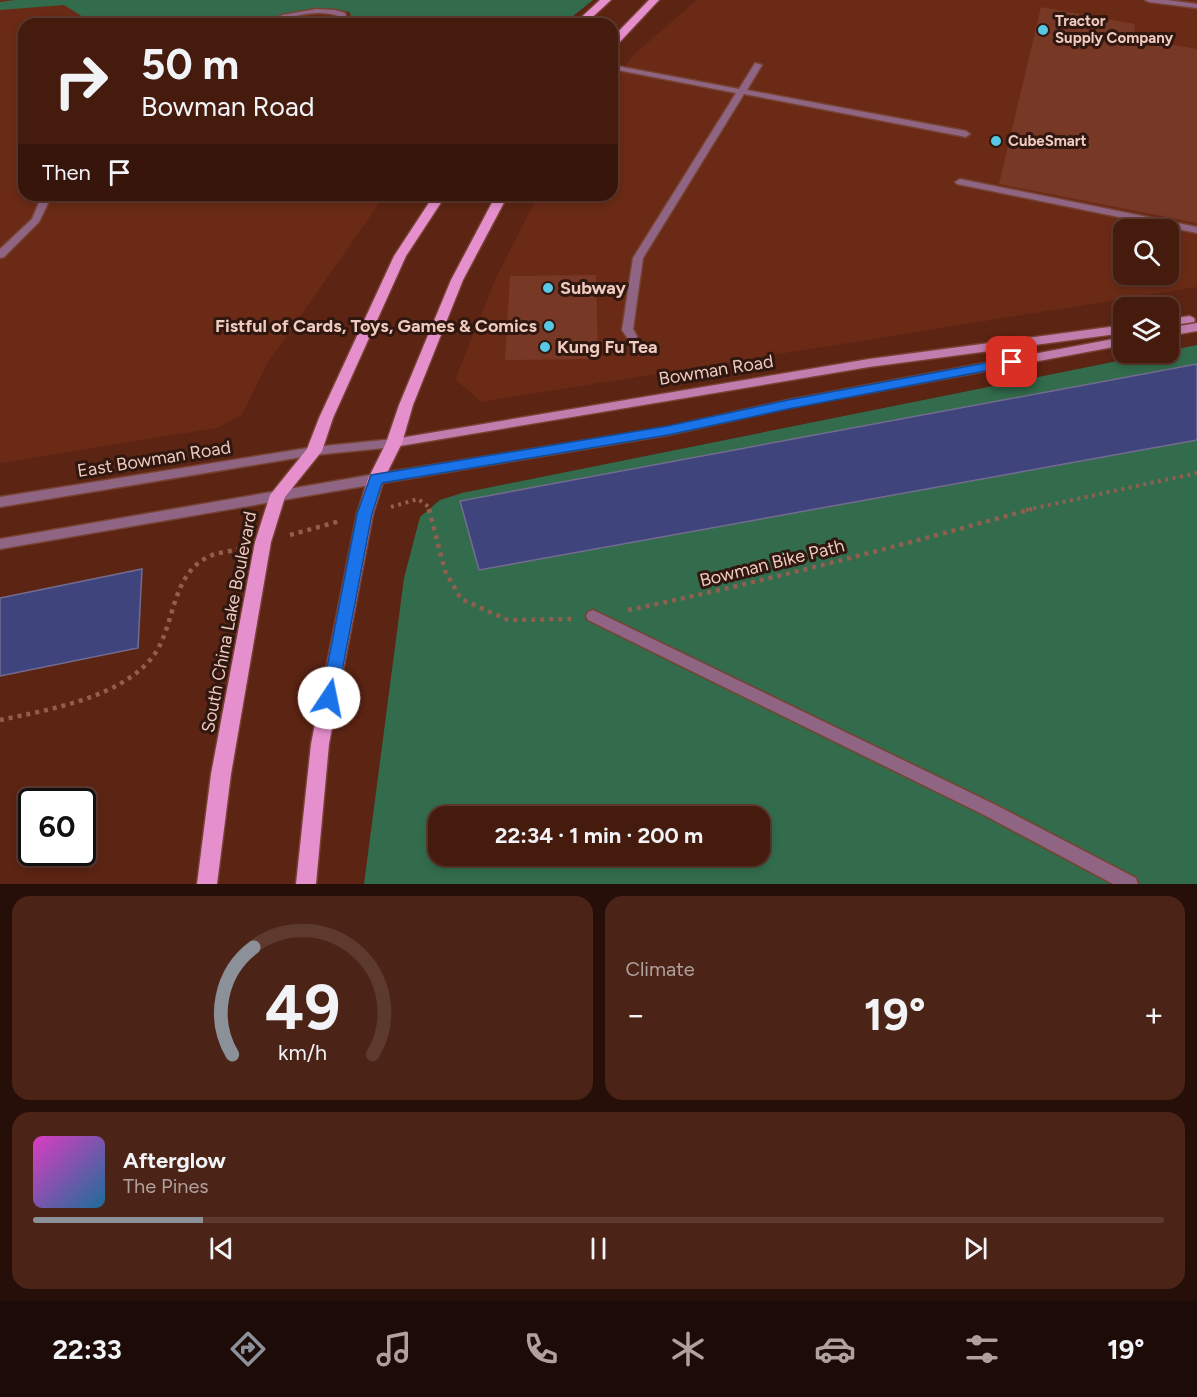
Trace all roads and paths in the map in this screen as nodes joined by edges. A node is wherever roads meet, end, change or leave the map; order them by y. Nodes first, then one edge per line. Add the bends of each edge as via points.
1 (606, 0) edge
2 (654, 0) edge
3 (1149, 0) edge
4 (1197, 6) edge
5 (281, 18) edge
6 (343, 18) edge
7 (586, 18) edge
8 (618, 38) edge
9 (758, 64) dead end
10 (618, 68) edge
11 (741, 92) junction
12 (966, 134) dead end
13 (960, 182) dead end
14 (44, 201) edge
15 (436, 201) edge
16 (499, 201) edge
17 (1197, 230) edge
18 (0, 255) edge
19 (1197, 319) edge
20 (1179, 321) edge
21 (1197, 327) edge
22 (1113, 330) edge
23 (1179, 330) edge
24 (632, 336) dead end
25 (1113, 343) edge
26 (394, 444) junction
27 (314, 451) junction
28 (1197, 473) edge
29 (376, 479) junction
30 (278, 495) junction
31 (0, 502) edge
32 (365, 514) junction
33 (263, 542) junction
34 (0, 544) edge
35 (593, 616) junction
36 (0, 720) edge
37 (207, 884) edge
38 (306, 884) edge
39 (1130, 884) edge

1 - 7 main road
2 - 8 main road
3 - 4 street
5 - 6 street via 326,11
9 - 11 street
10 - 11 street
11 - 12 street
11 - 24 street via 638,258 627,330
13 - 17 street
14 - 18 street via 36,220
15 - 27 main road, South China Lake Boulevard via 400,256
16 - 26 main road via 457,280
19 - 20 main road
21 - 23 main road
22 - 26 main road, Bowman Road via 857,365
25 - 29 main road via 668,430
26 - 27 street, Bowman Road
26 - 29 main road
27 - 30 main road, South China Lake Boulevard
27 - 31 street, East Bowman Road
28 - 35 path, Bowman Bike Path via 1046,505 687,598
29 - 30 street
29 - 32 main road
30 - 33 main road, South China Lake Boulevard
30 - 34 street
32 - 33 path
32 - 35 path, Bowman Bike Path via 418,499 429,507 445,571 461,599 508,620
32 - 38 main road via 320,744
33 - 36 path via 206,558 185,577 165,633 151,658 123,682 57,707
33 - 37 main road, South China Lake Boulevard via 221,774
35 - 39 street via 990,810

